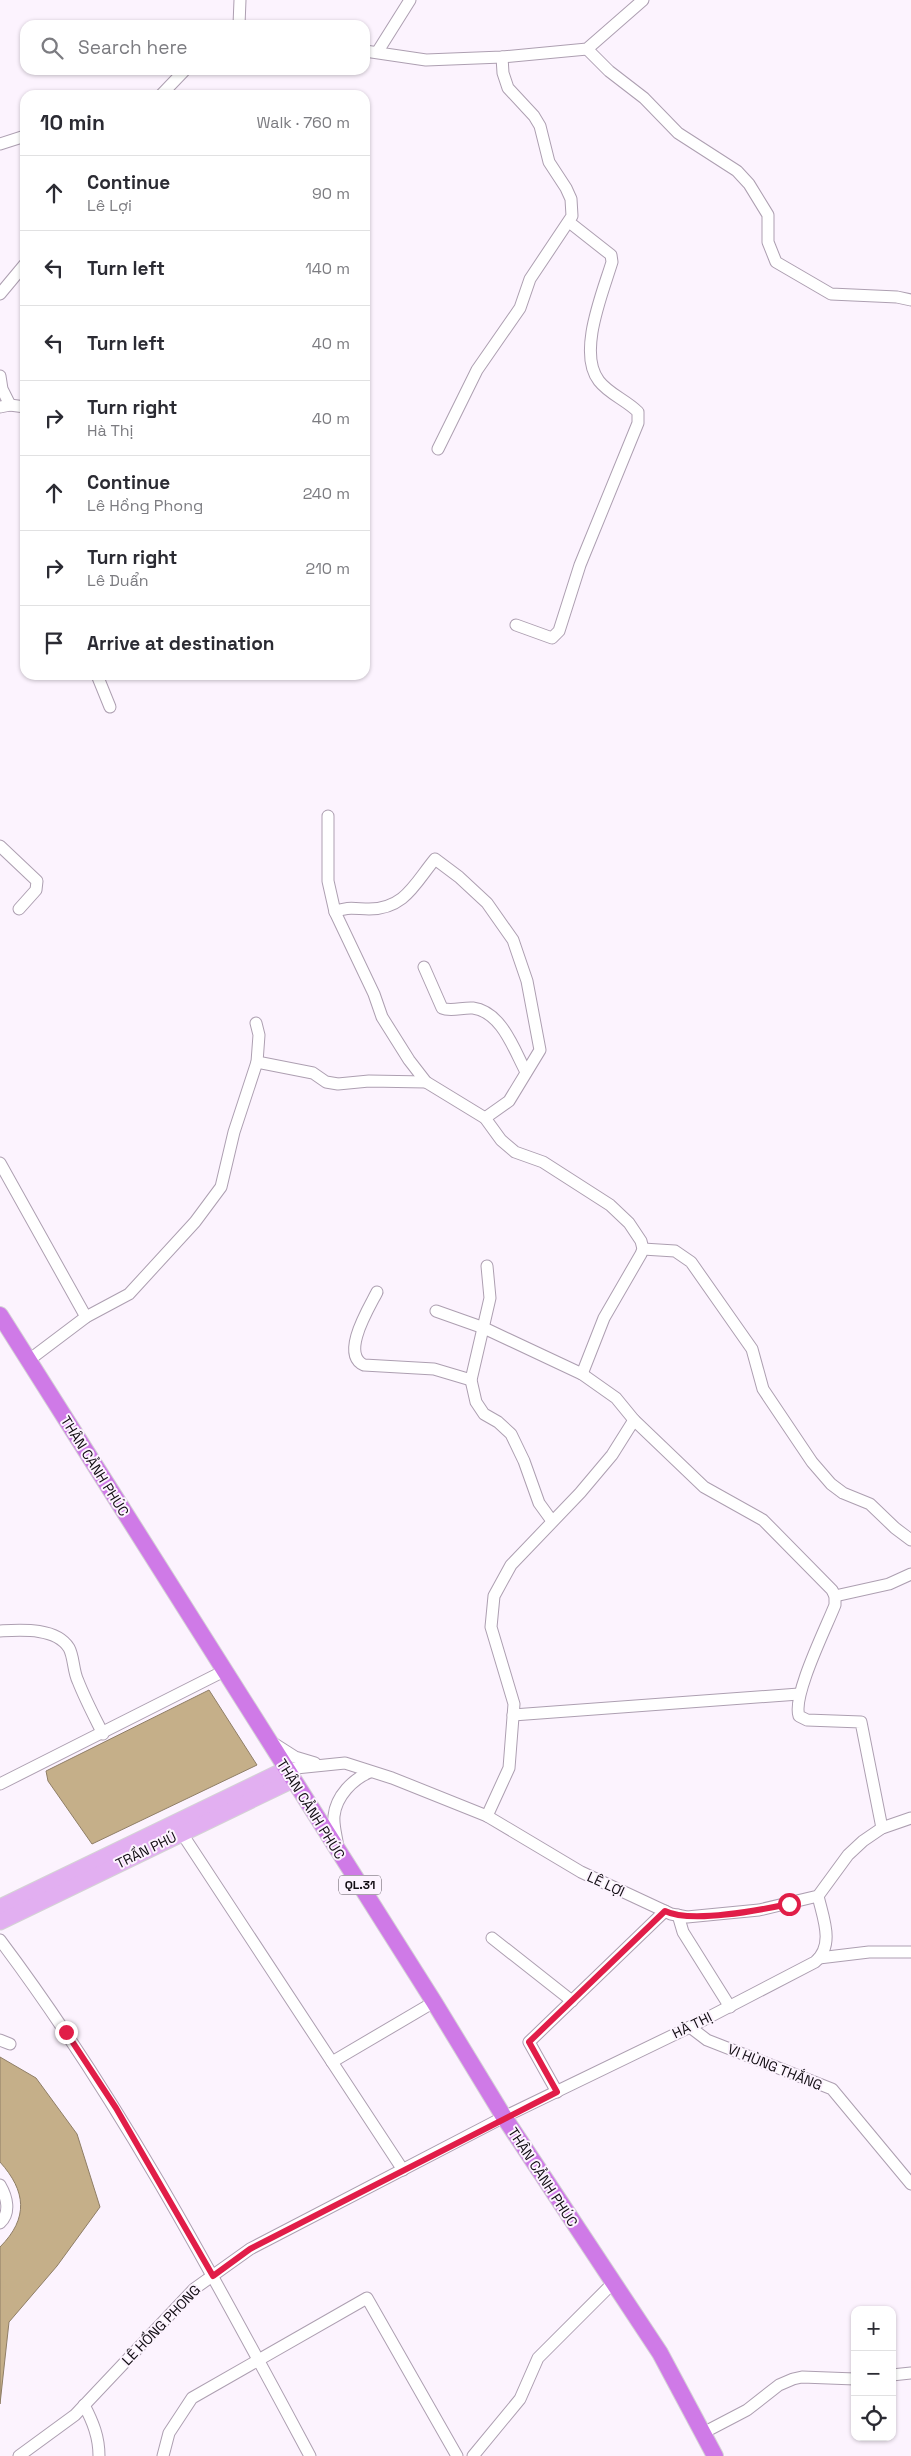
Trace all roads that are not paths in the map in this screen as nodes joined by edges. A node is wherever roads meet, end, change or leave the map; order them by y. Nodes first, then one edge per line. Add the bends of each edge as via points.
1 (240, 0) edge
2 (410, 0) edge
3 (643, 0) edge
4 (239, 20) edge
5 (587, 49) junction
6 (370, 51) edge
7 (378, 51) junction
8 (502, 57) junction
9 (180, 75) edge
10 (166, 90) edge
11 (20, 138) edge
12 (0, 144) edge
13 (569, 222) junction
14 (20, 270) edge
15 (0, 294) edge
16 (911, 300) edge
17 (0, 376) edge
18 (5, 406) edge
19 (20, 407) edge
20 (438, 450) dead end
21 (516, 625) dead end
22 (99, 680) edge
23 (110, 708) dead end
24 (328, 816) dead end
25 (0, 846) edge
26 (19, 909) dead end
27 (335, 912) junction
28 (424, 967) dead end
29 (256, 1023) dead end
30 (257, 1062) junction
31 (526, 1072) junction
32 (426, 1082) junction
33 (485, 1118) junction
34 (0, 1163) edge
35 (643, 1249) junction
36 (487, 1266) dead end
37 (377, 1292) dead end
38 (436, 1311) dead end
39 (0, 1315) edge
40 (86, 1317) junction
41 (484, 1328) junction
42 (29, 1360) junction
43 (582, 1374) junction
44 (471, 1380) junction
45 (634, 1420) junction
46 (552, 1521) junction
47 (911, 1540) edge
48 (911, 1574) edge
49 (836, 1596) junction
50 (0, 1631) edge
51 (224, 1671) junction
52 (799, 1694) junction
53 (513, 1715) junction
54 (103, 1734) junction
55 (268, 1740) junction
56 (319, 1764) junction
57 (370, 1772) junction
58 (290, 1774) junction
59 (0, 1784) edge
60 (487, 1816) junction
61 (911, 1818) edge
62 (178, 1827) junction
63 (882, 1828) junction
64 (339, 1852) junction
65 (818, 1896) junction
66 (0, 1907) edge
67 (665, 1911) junction
68 (678, 1915) junction
69 (0, 1922) edge
70 (492, 1938) dead end
71 (0, 1940) edge
72 (911, 1952) edge
73 (819, 1958) junction
74 (572, 2001) junction
75 (434, 2002) junction
76 (730, 2007) junction
77 (690, 2026) junction
78 (332, 2062) junction
79 (557, 2092) junction
80 (504, 2117) junction
81 (403, 2170) junction
82 (911, 2184) edge
83 (0, 2185) edge
84 (0, 2223) edge
85 (213, 2276) junction
86 (613, 2283) junction
87 (258, 2360) junction
88 (911, 2373) edge
89 (896, 2375) edge
90 (851, 2379) edge
91 (84, 2405) junction
92 (703, 2433) junction
93 (19, 2456) edge
94 (99, 2456) edge
95 (162, 2456) edge
96 (310, 2456) edge
97 (457, 2456) edge
98 (473, 2456) edge
99 (715, 2456) edge

1 - 4 street
2 - 7 street
3 - 5 street
5 - 8 street
5 - 16 street via 609,72 644,98 678,134 737,171 749,184 768,216 768,242 776,262 831,294
6 - 7 street
7 - 8 street via 426,60
8 - 13 street via 508,88 540,126 549,162 569,194 572,216
9 - 10 street
11 - 12 street
13 - 20 street via 530,279 520,308 477,370
13 - 21 street via 611,255 612,262 591,334 592,366 600,382 638,412 638,423 580,564 559,631 552,638
14 - 15 street
17 - 18 street
18 - 19 street
22 - 23 street
24 - 27 street via 328,881
25 - 26 street via 37,881 36,890
27 - 31 street via 344,908 391,906 405,898 435,859 460,877 486,903 512,940 518,956 540,1042 540,1050
27 - 32 street via 382,1017
28 - 31 street via 442,1008 482,1010 512,1042
29 - 30 street via 259,1035
30 - 32 street via 313,1073 326,1082 338,1084
30 - 40 street via 234,1132 221,1187 196,1222 129,1294
31 - 33 street via 509,1101
32 - 33 street
33 - 35 street via 501,1140 515,1152 544,1162 610,1205 629,1223
34 - 40 street
35 - 43 street via 604,1318
35 - 47 street via 675,1251 691,1262 752,1349 764,1389 812,1462 831,1484 843,1493 870,1504
36 - 41 street via 490,1298
37 - 44 street via 360,1324 355,1355 358,1362 364,1365 434,1368
38 - 41 street
39 - 42 highway, THÂN CẢNH PHÚC / QL.31
40 - 42 street
41 - 43 street
41 - 44 street
42 - 51 highway, THÂN CẢNH PHÚC / QL.31
43 - 45 street via 616,1398
44 - 46 street via 476,1402 484,1414 511,1434 539,1503
45 - 46 street via 612,1455 580,1494
45 - 49 street via 708,1491 763,1520
46 - 53 street via 511,1565 494,1596 491,1627 514,1704
48 - 49 street via 890,1584
49 - 52 street
50 - 54 street via 47,1633 69,1648 77,1679
51 - 54 street
51 - 55 highway, THÂN CẢNH PHÚC / QL.31
52 - 53 street
52 - 63 street via 798,1713 803,1719 860,1722
53 - 60 street via 508,1768
54 - 59 street
55 - 56 street via 295,1757
55 - 58 highway, THÂN CẢNH PHÚC / QL.31
56 - 57 street, LÊ LỢI via 345,1763
56 - 58 street, LÊ LỢI
57 - 60 street, LÊ LỢI
57 - 64 street via 358,1777 342,1793 334,1816
58 - 62 main road, TRẦN PHÚ
58 - 64 highway, THÂN CẢNH PHÚC / QL.31
60 - 67 street, LÊ LỢI via 581,1872
61 - 63 street
62 - 66 main road, TRẦN PHÚ
62 - 69 main road, TRẦN PHÚ
62 - 78 street
63 - 65 street via 848,1855
64 - 75 highway, THÂN CẢNH PHÚC / QL.31
65 - 68 street, LÊ LỢI via 759,1910 687,1917
65 - 73 street via 826,1933 826,1945
67 - 68 street, LÊ LỢI
67 - 74 street
68 - 76 street via 683,1932
70 - 74 street
71 - 85 street via 45,2000 116,2108
72 - 73 street via 869,1952
73 - 76 street, HÀ THỊ
74 - 79 street via 529,2042
75 - 78 street
75 - 80 highway, THÂN CẢNH PHÚC / QL.31
76 - 77 street, HÀ THỊ
77 - 79 street, HÀ THỊ
77 - 82 street, VI HÙNG THẮNG via 707,2040 832,2089
78 - 81 street
79 - 80 street, HÀ THỊ
80 - 81 street, LÊ HỒNG PHONG
80 - 86 highway, THÂN CẢNH PHÚC / QL.31
81 - 85 street, LÊ HỒNG PHONG via 250,2249
83 - 84 street via 8,2206 6,2218
85 - 87 street
85 - 91 street, LÊ HỒNG PHONG via 194,2289
86 - 92 highway, THÂN CẢNH PHÚC / QL.31 via 660,2353
86 - 98 street via 542,2353 520,2399
87 - 95 street via 192,2398 169,2433
87 - 96 street
87 - 97 street via 367,2298
88 - 89 street
90 - 92 street via 793,2379 779,2385 747,2410
91 - 93 street, LÊ HỒNG PHONG
91 - 94 street via 99,2440
92 - 99 highway, THÂN CẢNH PHÚC / QL.31

